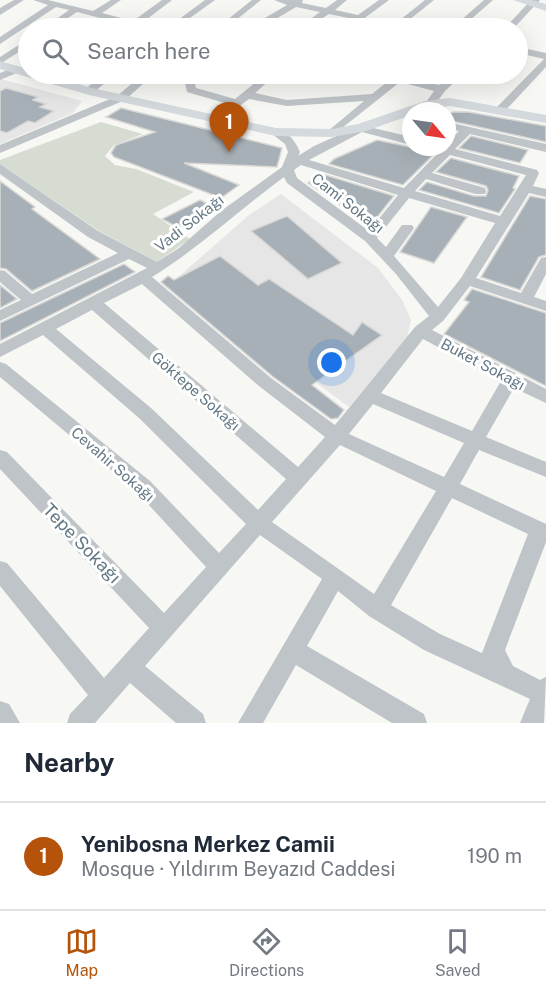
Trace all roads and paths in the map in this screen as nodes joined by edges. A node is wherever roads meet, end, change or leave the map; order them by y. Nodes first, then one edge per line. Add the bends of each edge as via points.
1 (20, 0) edge
2 (37, 0) edge
3 (117, 0) edge
4 (168, 0) edge
5 (211, 0) edge
6 (257, 0) edge
7 (278, 0) edge
8 (343, 0) edge
9 (385, 0) edge
10 (430, 0) edge
11 (489, 0) edge
12 (519, 0) edge
13 (297, 2) edge
14 (535, 2) edge
15 (75, 5) edge
16 (58, 6) junction
17 (546, 8) edge
18 (328, 10) junction
19 (0, 12) edge
20 (38, 18) edge
21 (60, 18) edge
22 (98, 18) joint
23 (142, 18) edge
24 (185, 18) edge
25 (234, 18) edge
26 (271, 18) edge
27 (316, 18) edge
28 (360, 18) joint
29 (407, 18) edge
30 (468, 18) edge
31 (519, 18) edge
32 (18, 29) edge
33 (0, 40) edge
34 (18, 49) edge
35 (528, 52) edge
36 (546, 56) edge
37 (0, 61) edge
38 (546, 61) edge
39 (0, 66) edge
40 (18, 71) edge
41 (18, 73) edge
42 (0, 77) edge
43 (528, 80) edge
44 (74, 84) edge
45 (98, 84) edge
46 (137, 84) edge
47 (190, 84) edge
48 (260, 84) edge
49 (390, 84) edge
50 (425, 84) edge
51 (447, 84) edge
52 (524, 84) edge
53 (441, 89) junction
54 (89, 91) junction
55 (246, 95) junction
56 (375, 97) junction
57 (121, 98) junction
58 (431, 102) edge
59 (236, 103) junction
60 (456, 103) edge
61 (500, 110) junction
62 (402, 117) edge
63 (216, 120) junction
64 (546, 120) edge
65 (456, 127) edge
66 (361, 128) junction
67 (467, 130) junction
68 (276, 132) junction
69 (332, 133) junction
70 (456, 138) edge
71 (402, 139) edge
72 (546, 148) edge
73 (0, 149) edge
74 (436, 156) edge
75 (453, 156) edge
76 (293, 165) junction
77 (0, 168) edge
78 (422, 174) junction
79 (489, 177) junction
80 (535, 179) edge
81 (406, 193) junction
82 (546, 193) edge
83 (466, 210) junction
84 (503, 221) junction
85 (407, 228) dead end
86 (370, 238) junction
87 (129, 253) junction
88 (387, 256) junction
89 (546, 261) edge
90 (150, 273) junction
91 (0, 274) edge
92 (467, 280) junction
93 (525, 299) junction
94 (31, 301) junction
95 (94, 303) junction
96 (546, 306) edge
97 (0, 316) edge
98 (438, 317) junction
99 (45, 328) junction
100 (421, 331) junction
101 (0, 351) edge
102 (0, 368) edge
103 (511, 378) junction
104 (369, 395) junction
105 (546, 397) edge
106 (336, 436) junction
107 (475, 440) junction
108 (0, 457) edge
109 (546, 470) edge
110 (298, 478) junction
111 (449, 488) junction
112 (258, 523) junction
113 (543, 532) edge
114 (219, 567) junction
115 (0, 570) edge
116 (335, 576) junction
117 (377, 609) junction
118 (164, 628) junction
119 (293, 651) junction
120 (130, 668) junction
121 (505, 674) junction
122 (545, 691) edge
123 (104, 696) junction
124 (0, 713) edge
125 (8, 723) edge
126 (79, 723) edge
127 (194, 723) edge
128 (250, 723) edge
129 (415, 723) edge
130 (532, 723) edge

1 - 19 street
2 - 16 street
3 - 22 street
4 - 23 street
5 - 24 street
6 - 25 street
7 - 13 street
8 - 18 street
9 - 28 street
10 - 29 street
11 - 30 street
12 - 14 main road
13 - 18 street
13 - 26 street
14 - 17 main road
14 - 31 street
15 - 16 street
15 - 21 street
15 - 22 street
16 - 20 street
18 - 27 street
18 - 28 street
32 - 33 street
34 - 37 street
35 - 36 street
38 - 43 street
39 - 40 main road
41 - 42 street
44 - 54 main road
45 - 54 street
46 - 57 street
47 - 59 street via 191,90
48 - 55 street
49 - 56 street
50 - 53 street
51 - 53 street
52 - 61 street
53 - 58 street
54 - 57 main road
55 - 56 street via 307,104
55 - 59 street
56 - 69 street
57 - 63 main road
57 - 73 street
59 - 63 street
60 - 61 main road
61 - 64 main road
62 - 66 main road
63 - 68 main road
65 - 67 street
66 - 69 main road
66 - 71 street
66 - 76 street, Vadi Sokağı
67 - 70 street
67 - 72 street
68 - 69 main road
68 - 76 street via 290,142
74 - 78 street
75 - 79 street
76 - 81 street
76 - 86 street, Cami Sokağı via 291,180
76 - 90 street, Vadi Sokağı
77 - 87 street via 93,234
78 - 79 street
78 - 81 street
79 - 80 street
79 - 83 street
80 - 82 street
80 - 84 street
81 - 83 street
81 - 86 street
83 - 84 street
84 - 92 street
85 - 88 street
86 - 88 street, Cami Sokağı
87 - 90 street
87 - 94 street
88 - 98 street, Cami Sokağı
89 - 93 street
90 - 95 street, Vadi Sokağı
90 - 106 street via 265,382
91 - 94 street
92 - 93 street
92 - 98 street
93 - 96 street
94 - 97 street
95 - 99 street, Vadi Sokağı
95 - 110 street, Göktepe Sokağı
98 - 100 street
99 - 101 street, Vadi Sokağı
99 - 112 street via 145,413
100 - 103 street, Buket Sokağı
100 - 104 street
102 - 114 street, Cevahir Sokağı via 143,486
103 - 105 street, Buket Sokağı
103 - 107 street
104 - 106 street
104 - 107 street
106 - 110 street
106 - 111 street
107 - 109 street
107 - 111 street
108 - 118 street, Tepe Sokağı
110 - 112 street
111 - 113 street
111 - 117 street
112 - 114 street
112 - 116 street
113 - 121 street via 493,651
114 - 118 street
115 - 123 street
116 - 117 street
116 - 119 street
117 - 121 street via 432,642
118 - 120 street
119 - 128 street
119 - 129 street
120 - 123 street
120 - 127 street
121 - 122 street
122 - 130 street
123 - 126 street
124 - 125 street

